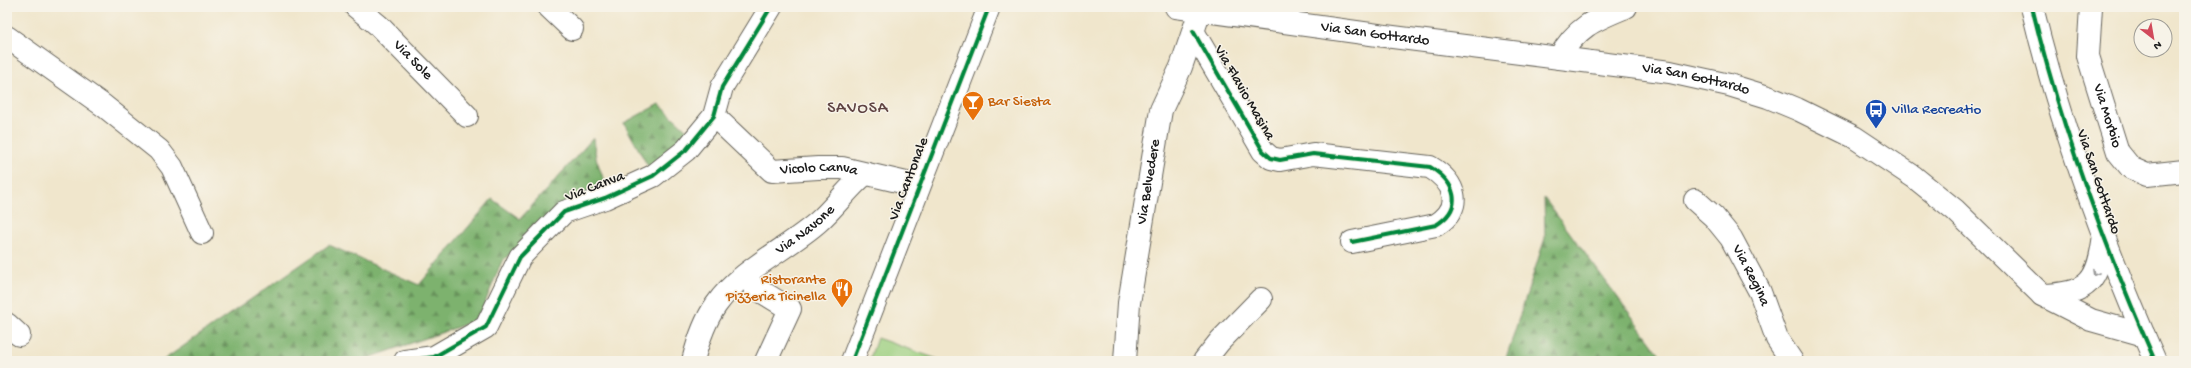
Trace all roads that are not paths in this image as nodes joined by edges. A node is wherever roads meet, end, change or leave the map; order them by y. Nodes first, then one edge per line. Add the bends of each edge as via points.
1 (356, 7) edge
2 (549, 7) edge
3 (771, 7) edge
4 (989, 7) edge
5 (1176, 7) edge
6 (1626, 7) edge
7 (2032, 7) edge
8 (2091, 7) edge
9 (1202, 9) edge
10 (1593, 14) edge
11 (572, 29) dead end
12 (1193, 31) junction
13 (7, 37) edge
14 (1559, 58) junction
15 (467, 116) dead end
16 (714, 116) junction
17 (2184, 171) edge
18 (865, 174) junction
19 (919, 186) junction
20 (1695, 200) dead end
21 (202, 233) dead end
22 (2104, 236) junction
23 (1352, 242) dead end
24 (754, 287) dead end
25 (2042, 295) junction
26 (1261, 299) dead end
27 (2144, 335) junction
28 (405, 361) edge
29 (693, 361) edge
30 (766, 361) edge
31 (852, 361) edge
32 (1125, 361) edge
33 (1204, 361) edge
34 (1792, 361) edge
35 (2155, 361) edge

1 - 15 street, Via Sole via 378,25
2 - 11 street
3 - 16 street, Via Canva via 722,87
4 - 19 street, Via Cantonale
5 - 9 street, Via San Gottardo
6 - 10 street
7 - 22 street, Via San Gottardo via 2057,99
8 - 17 street, Via Morbio via 2088,56 2118,152 2131,168 2147,175
9 - 12 street, Via Belvedere
9 - 14 street, Via San Gottardo via 1384,36
10 - 14 street via 1569,40
12 - 23 street, Via Flavio Masina via 1263,151 1270,158 1280,160 1313,154 1430,166 1445,177 1454,201 1452,211 1436,225
12 - 32 street, Via Belvedere via 1181,67 1161,110 1129,303
13 - 21 street via 104,106 159,150 172,167
14 - 25 street, Via San Gottardo via 1699,77 1768,97 1825,122 1854,137 1914,177 1954,210
16 - 18 street, Vicolo Canva via 772,171 842,168
16 - 28 street, Via Canva via 686,150 653,176 605,198 564,212 520,257 486,327 434,357
18 - 19 street, Vicolo Canva
18 - 29 street, Via Navone via 849,187 818,222 733,285 716,305 701,331
19 - 31 street, Via Cantonale
20 - 34 street, Via Regina via 1714,217 1731,238 1760,292 1777,339
22 -> 25 street via 2098,266 2088,283 2068,293
22 - 27 street, Via San Gottardo
24 - 30 street via 790,309
25 - 27 street, Via San Gottardo via 2091,320
26 - 33 street
27 - 35 street, Via San Gottardo

